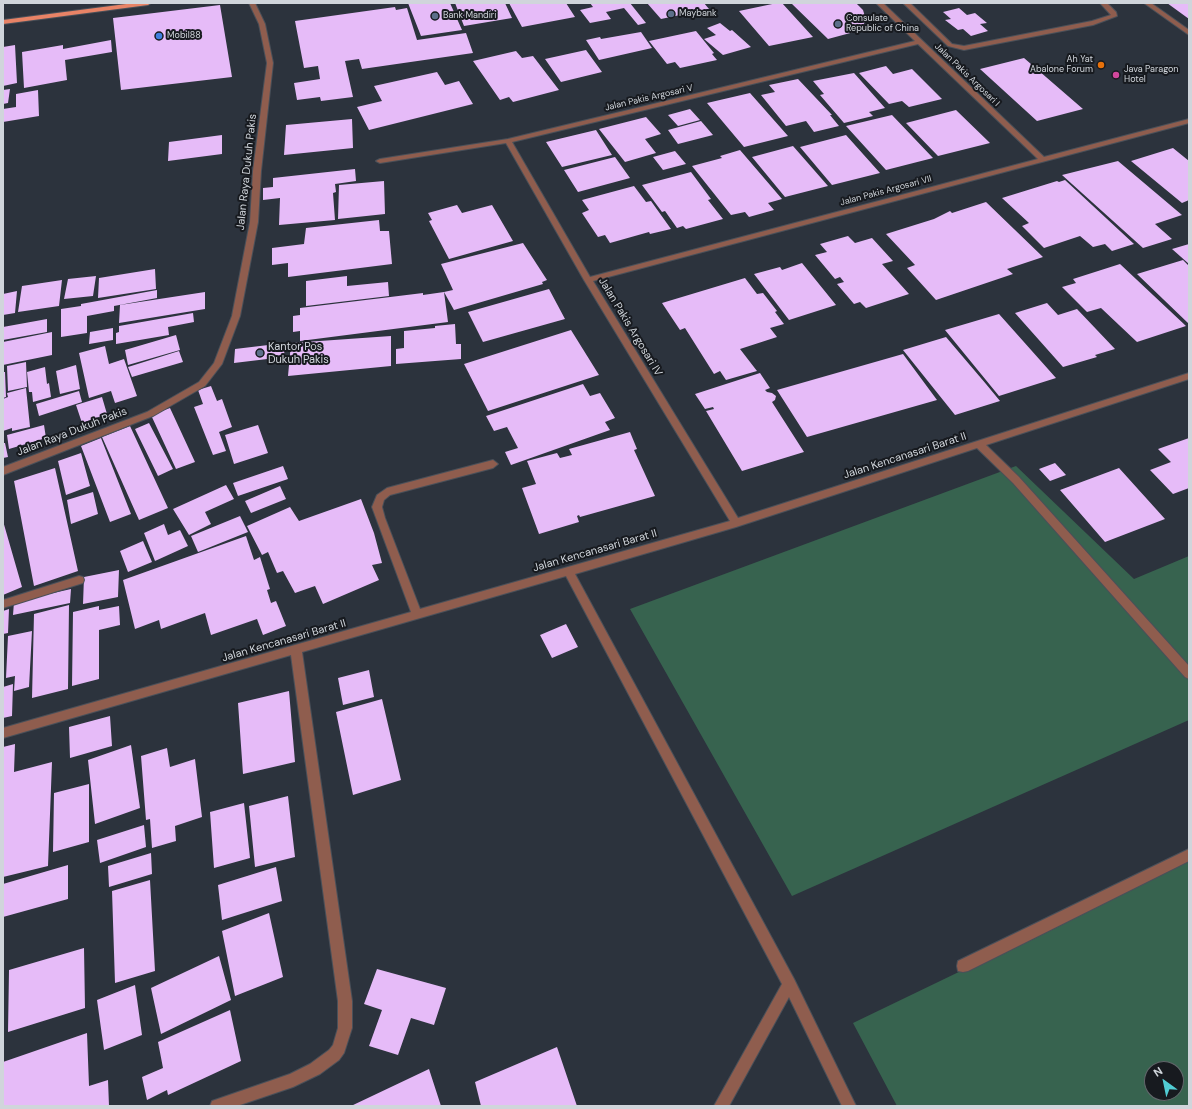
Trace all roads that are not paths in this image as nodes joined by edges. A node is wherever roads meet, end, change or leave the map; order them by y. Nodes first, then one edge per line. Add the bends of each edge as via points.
1 (148, 3) edge
2 (252, 3) edge
3 (879, 3) edge
4 (906, 3) edge
5 (1103, 3) edge
6 (1147, 3) edge
7 (3, 22) edge
8 (1189, 33) edge
9 (920, 42) junction
10 (1189, 121) edge
11 (508, 141) junction
12 (1043, 160) junction
13 (380, 161) dead end
14 (588, 280) junction
15 (1189, 376) edge
16 (980, 445) junction
17 (493, 464) dead end
18 (3, 471) edge
19 (736, 523) junction
20 (568, 571) junction
21 (79, 580) dead end
22 (3, 604) edge
23 (417, 615) junction
24 (296, 650) junction
25 (1189, 674) edge
26 (3, 733) edge
27 (1189, 855) edge
28 (963, 966) dead end
29 (789, 984) junction
30 (217, 1106) edge
31 (721, 1106) edge
32 (849, 1106) edge

1 - 7 main road
2 - 18 street, Jalan Raya Dukuh Pakis via 262,24 270,63 257,171 254,222 236,316 218,364 202,384 150,414
3 - 9 street, Jalan Pakis Argosari I
4 - 5 street via 950,45 964,48 1093,23 1114,16
6 - 8 street
9 - 11 street, Jalan Pakis Argosari V
9 - 12 street, Jalan Pakis Argosari I
10 - 12 street, Jalan Pakis Argosari VII
11 - 13 street, Jalan Pakis Argosari V
11 - 14 street, Jalan Pakis Argosari IV
12 - 14 street, Jalan Pakis Argosari VII
14 - 19 street, Jalan Pakis Argosari IV
15 - 16 street, Jalan Kencanasari Barat II
16 - 19 street, Jalan Kencanasari Barat II
16 - 25 street via 1016,480
17 - 23 street via 387,492 380,498 380,518
19 - 20 street, Jalan Kencanasari Barat II
20 - 23 street, Jalan Kencanasari Barat II
20 - 29 street
21 - 22 street
23 - 24 street, Jalan Kencanasari Barat II
24 - 26 street, Jalan Kencanasari Barat II
24 - 30 street via 345,1001 345,1028 334,1055 315,1069 293,1080
27 - 28 street
29 - 31 street
29 - 32 street

